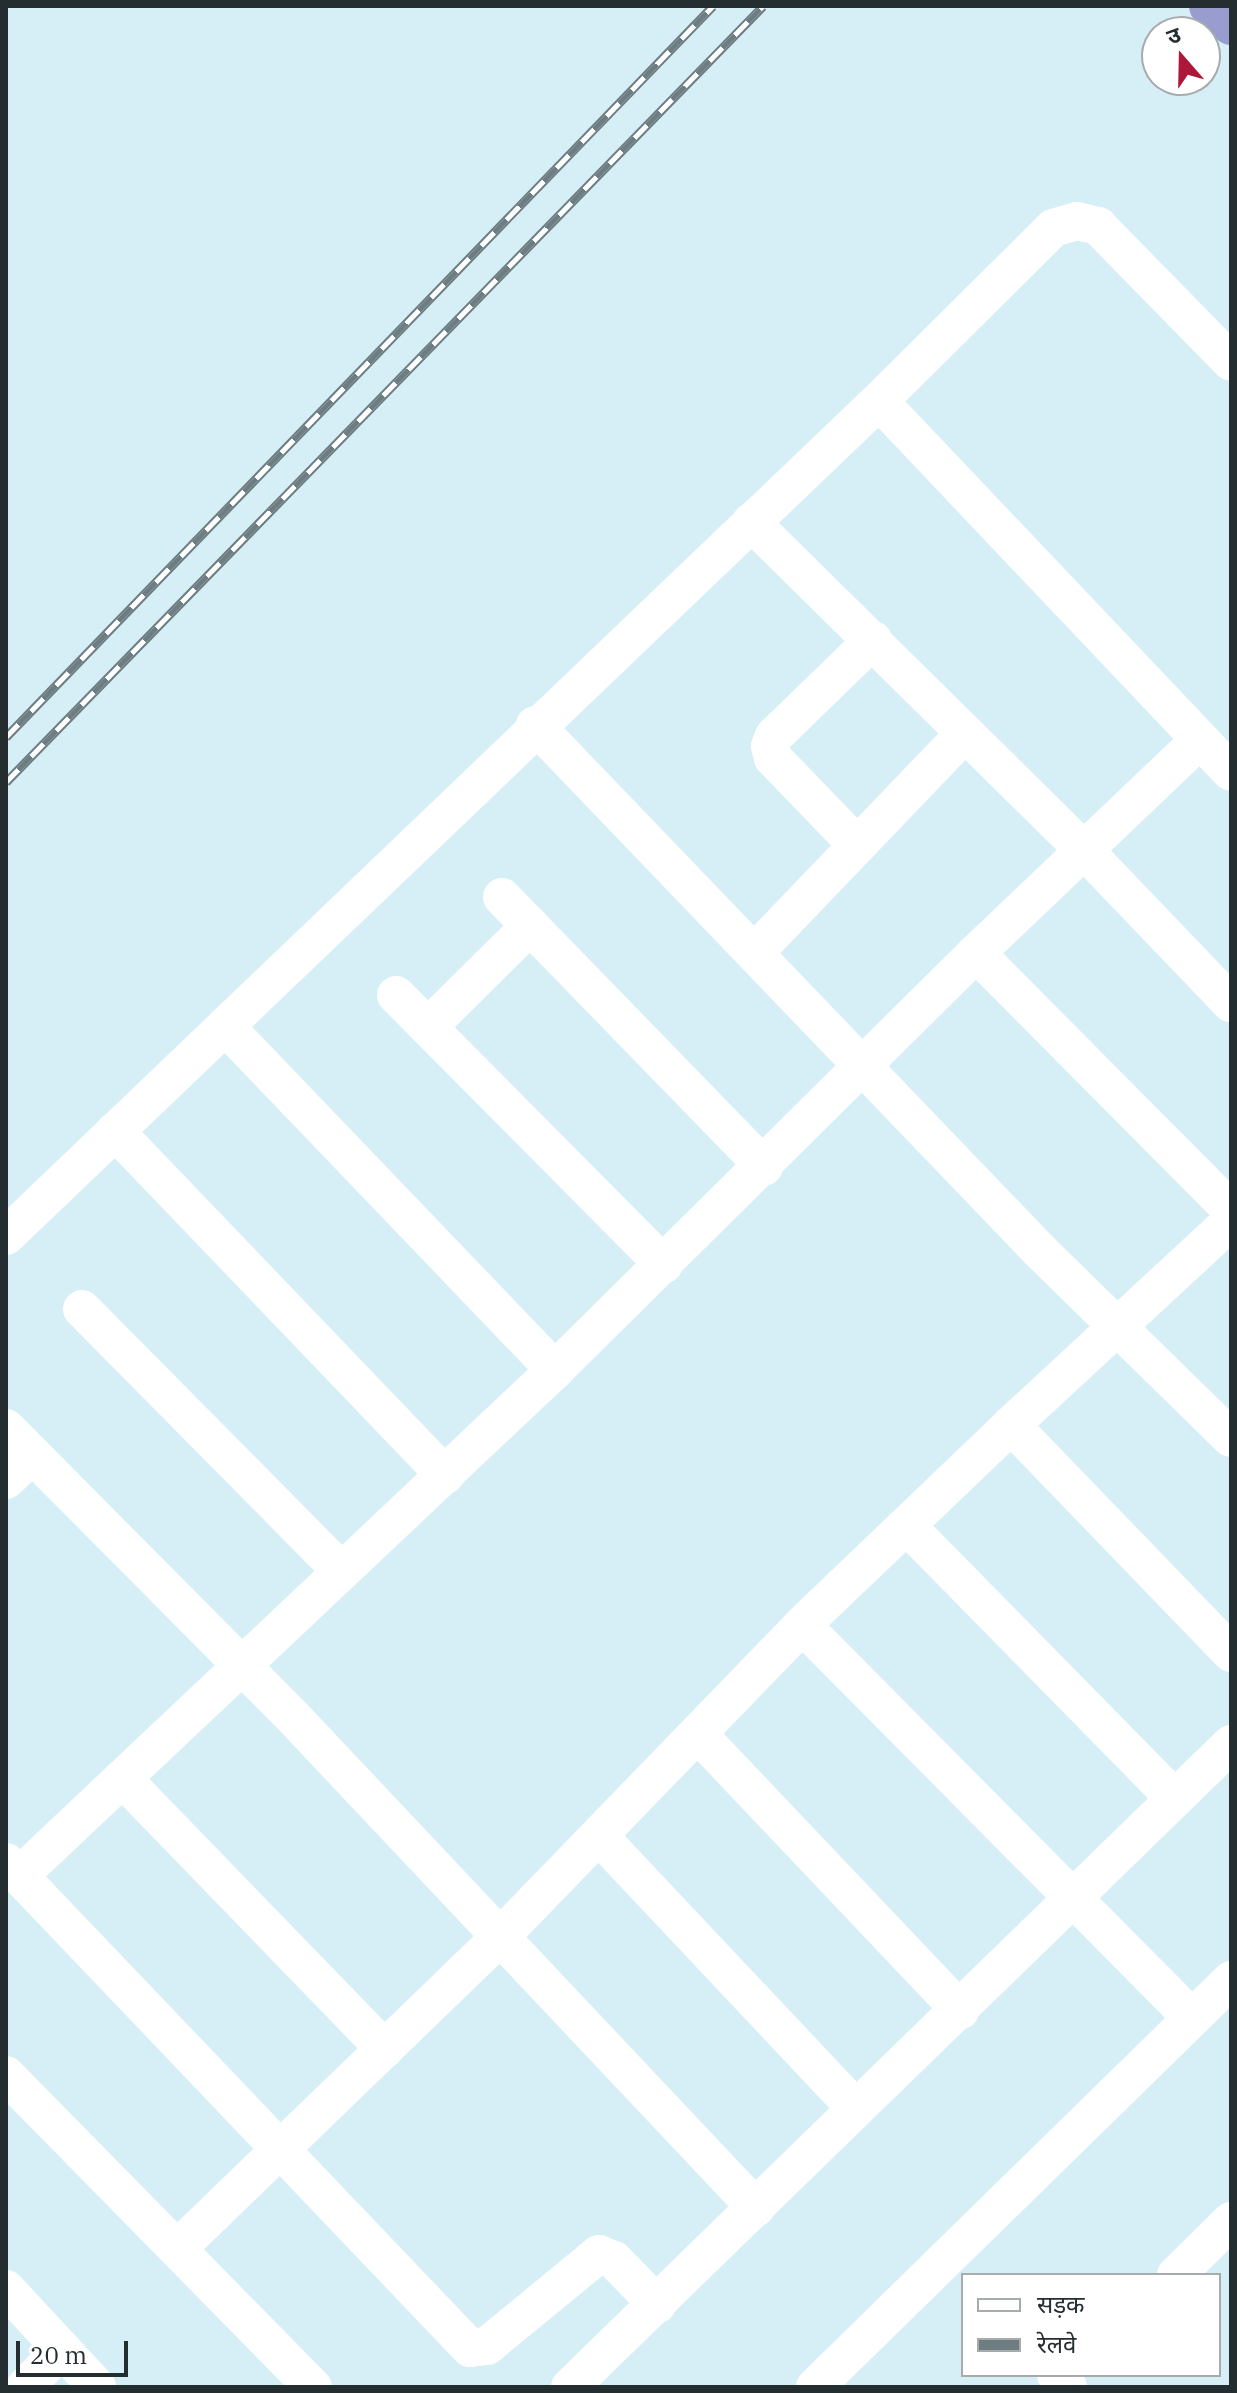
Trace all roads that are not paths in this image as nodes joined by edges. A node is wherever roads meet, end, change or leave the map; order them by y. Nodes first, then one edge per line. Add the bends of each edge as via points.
1 (1231, 362) edge
2 (879, 401) junction
3 (751, 522) junction
4 (873, 640) junction
5 (535, 725) junction
6 (965, 733) junction
7 (1200, 740) junction
8 (1231, 772) edge
9 (857, 845) junction
10 (1085, 851) junction
11 (502, 897) dead end
12 (530, 926) junction
13 (756, 951) junction
14 (976, 953) junction
15 (396, 995) dead end
16 (1231, 1003) edge
17 (225, 1026) junction
18 (428, 1027) junction
19 (865, 1065) junction
20 (115, 1131) junction
21 (764, 1166) junction
22 (1231, 1210) edge
23 (1231, 1221) edge
24 (6, 1236) edge
25 (664, 1265) junction
26 (82, 1309) dead end
27 (1118, 1326) junction
28 (555, 1370) junction
29 (1011, 1425) junction
30 (6, 1428) edge
31 (1231, 1438) edge
32 (19, 1468) edge
33 (445, 1475) junction
34 (907, 1526) junction
35 (341, 1571) junction
36 (802, 1625) junction
37 (1231, 1653) edge
38 (242, 1667) junction
39 (698, 1734) junction
40 (1231, 1744) edge
41 (123, 1779) junction
42 (1172, 1796) junction
43 (599, 1836) junction
44 (12, 1869) edge
45 (1073, 1899) junction
46 (502, 1935) junction
47 (1231, 1980) edge
48 (960, 2010) junction
49 (1191, 2017) junction
50 (385, 2049) junction
51 (6, 2075) edge
52 (854, 2107) junction
53 (281, 2149) junction
54 (756, 2208) junction
55 (1231, 2222) edge
56 (177, 2249) junction
57 (954, 2269) edge
58 (1178, 2273) edge
59 (6, 2289) edge
60 (657, 2304) junction
61 (62, 2349) junction
62 (819, 2386) edge
63 (25, 2387) edge
64 (97, 2387) edge
65 (313, 2387) edge
66 (570, 2387) edge

1 - 2 street via 1098,226 1077,221 1053,228
2 - 3 street
2 - 7 street
3 - 4 street
3 - 5 street
4 - 6 street
4 - 9 street via 774,736 770,746 773,758
5 - 13 street
5 - 17 street
6 - 9 street
6 - 10 street
7 - 8 street
7 - 10 street
9 - 13 street
10 - 14 street
10 - 16 street
11 - 12 street
12 - 18 street
12 - 21 street
13 - 19 street
14 - 19 street
14 - 22 street
15 - 18 street
17 - 20 street
17 - 28 street
18 - 25 street
19 - 21 street
19 - 27 street
20 - 24 street
20 - 33 street
21 - 25 street
23 - 27 street
25 - 28 street
26 - 35 street
27 - 29 street
27 - 31 street
28 - 33 street
29 - 34 street
29 - 37 street
30 - 32 street
32 - 38 street
33 - 35 street
34 - 36 street
34 - 42 street
35 - 38 street
36 - 39 street
36 - 45 street
38 - 41 street
38 - 46 street
39 - 43 street
39 - 48 street
40 - 42 street
41 - 44 street
41 - 50 street
42 - 45 street
43 - 46 street
43 - 52 street
44 - 53 street
45 - 48 street
45 - 49 street
46 - 50 street
46 - 54 street
47 - 49 street
48 - 52 street
49 - 57 street
50 - 53 street
51 - 56 street
52 - 54 street
53 - 56 street
53 - 60 street via 470,2348 487,2346 599,2254 614,2260
54 - 60 street
55 - 58 street
56 - 65 street
57 - 62 street
59 - 61 street
60 - 66 street
61 - 63 street
61 - 64 street

